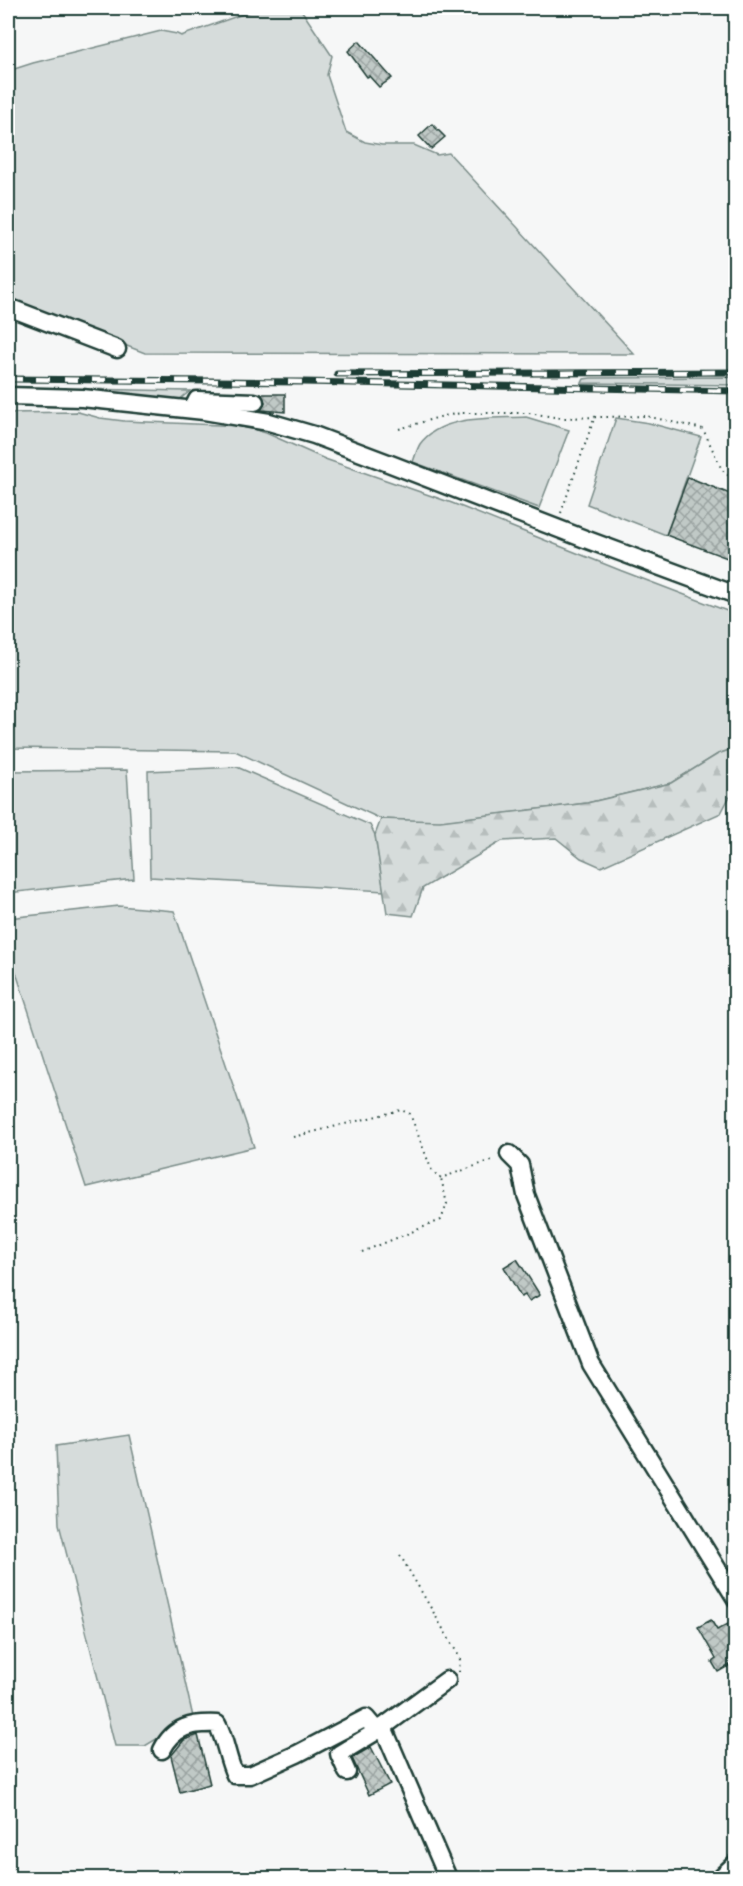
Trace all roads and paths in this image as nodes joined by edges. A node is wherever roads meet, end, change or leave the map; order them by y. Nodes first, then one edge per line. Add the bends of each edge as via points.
1 (8, 307) edge
2 (117, 349) dead end
3 (8, 396) edge
4 (255, 402) dead end
5 (191, 410) junction
6 (595, 416) junction
7 (399, 429) dead end
8 (735, 483) edge
9 (556, 528) junction
10 (735, 595) edge
11 (293, 1137) dead end
12 (509, 1154) joint
13 (441, 1178) junction
14 (362, 1252) dead end
15 (400, 1555) dead end
16 (735, 1599) edge
17 (447, 1680) joint
18 (380, 1729) junction
19 (162, 1750) dead end
20 (347, 1772) dead end
21 (735, 1863) edge
22 (447, 1878) edge
23 (720, 1878) edge

1 - 2 street
3 - 5 street via 82,398
4 - 5 street via 197,400
5 - 9 street via 248,417 314,435
6 - 7 path via 462,413
6 - 8 path via 646,416 703,429 722,470
6 - 9 path
9 - 10 street
11 - 13 path via 401,1110 410,1114 432,1171
12 - 13 path
12 - 16 street via 520,1166 526,1195 591,1364
13 - 14 path via 447,1204 441,1220
15 - 17 path via 460,1658 460,1671
17 - 18 street
18 - 19 street via 366,1718 250,1775 235,1775 217,1724 184,1728 168,1737
18 - 20 street via 339,1754
18 - 22 street
21 - 23 street

